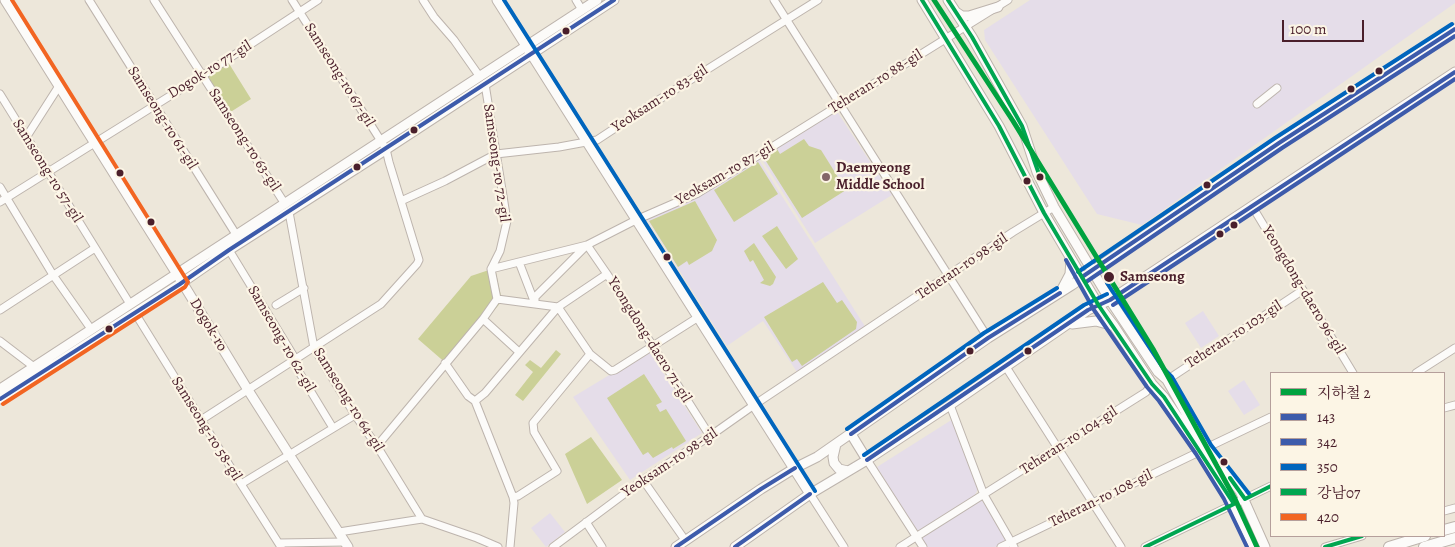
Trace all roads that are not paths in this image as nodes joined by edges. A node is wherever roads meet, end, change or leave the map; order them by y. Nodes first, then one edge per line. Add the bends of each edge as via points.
1 (5, 0) edge
2 (89, 0) edge
3 (154, 0) edge
4 (292, 0) edge
5 (318, 0) edge
6 (424, 0) edge
7 (497, 0) edge
8 (576, 0) edge
9 (598, 0) edge
10 (614, 0) edge
11 (774, 0) edge
12 (818, 0) edge
13 (922, 0) edge
14 (948, 0) edge
15 (1008, 0) edge
16 (998, 7) junction
17 (582, 10) junction
18 (300, 12) junction
19 (955, 12) junction
20 (787, 20) junction
21 (965, 26) junction
22 (1455, 29) edge
23 (947, 38) junction
24 (526, 45) junction
25 (532, 54) junction
26 (1455, 72) edge
27 (202, 76) junction
28 (483, 80) junction
29 (58, 86) junction
30 (1277, 88) dead end
31 (0, 94) edge
32 (154, 104) junction
33 (1257, 104) dead end
34 (840, 105) junction
35 (27, 136) junction
36 (786, 138) joint
37 (381, 141) junction
38 (587, 142) junction
39 (94, 143) junction
40 (386, 149) junction
41 (496, 154) junction
42 (48, 173) junction
43 (0, 187) edge
44 (3, 200) edge
45 (401, 201) junction
46 (1252, 206) junction
47 (1054, 207) junction
48 (287, 208) junction
49 (1044, 213) junction
50 (636, 220) junction
51 (236, 236) junction
52 (587, 245) junction
53 (95, 248) junction
54 (229, 250) junction
55 (1070, 257) junction
56 (519, 262) junction
57 (491, 269) junction
58 (1092, 271) junction
59 (176, 273) junction
60 (607, 274) junction
61 (53, 275) junction
62 (948, 275) junction
63 (1082, 277) junction
64 (182, 282) junction
65 (304, 288) junction
66 (1303, 290) junction
67 (1060, 293) junction
68 (498, 299) junction
69 (1110, 300) junction
70 (130, 304) junction
71 (535, 304) junction
72 (276, 305) dead end
73 (558, 306) junction
74 (1098, 306) junction
75 (0, 310) edge
76 (135, 313) junction
77 (697, 318) junction
78 (483, 319) junction
79 (1069, 324) junction
80 (1114, 326) junction
81 (91, 329) junction
82 (988, 338) junction
83 (0, 341) edge
84 (652, 346) junction
85 (314, 348) junction
86 (1455, 348) edge
87 (519, 352) junction
88 (590, 354) junction
89 (294, 361) junction
90 (445, 363) junction
91 (1006, 368) junction
92 (36, 371) junction
93 (1352, 372) edge
94 (1418, 372) edge
95 (1167, 380) junction
96 (1152, 384) junction
97 (0, 388) edge
98 (248, 390) junction
99 (0, 399) edge
100 (475, 401) junction
101 (754, 405) junction
102 (950, 405) junction
103 (355, 415) junction
104 (1270, 417) edge
105 (201, 420) junction
106 (333, 428) junction
107 (851, 434) junction
108 (710, 436) junction
109 (836, 444) junction
110 (377, 446) junction
111 (1058, 447) junction
112 (1203, 449) junction
113 (289, 454) junction
114 (867, 460) junction
115 (795, 468) junction
116 (848, 471) junction
117 (643, 480) junction
118 (241, 484) junction
119 (1270, 486) edge
120 (810, 494) junction
121 (984, 495) junction
122 (513, 497) junction
123 (1245, 499) junction
124 (1092, 503) junction
125 (1234, 504) junction
126 (422, 519) junction
127 (586, 522) junction
128 (339, 532) junction
129 (916, 537) junction
130 (1359, 537) edge
131 (1422, 537) edge
132 (1455, 538) edge
133 (685, 540) junction
134 (1013, 544) edge
135 (280, 545) edge
136 (346, 545) edge
137 (498, 547) edge
138 (510, 547) edge
139 (553, 547) edge
140 (602, 547) edge
141 (676, 547) edge
142 (735, 547) edge
143 (844, 547) edge
144 (900, 547) edge
145 (923, 547) edge
146 (1001, 547) edge
147 (1121, 547) edge
148 (1145, 547) edge
149 (1254, 547) edge
150 (1266, 547) edge
151 (1325, 547) edge
152 (1388, 547) edge
153 (1424, 547) edge

1 - 29 main road, Dogok-ro
2 - 32 street, Samseong-ro 61-gil
3 - 27 street, Samseong-ro 63-gil
4 - 18 street, Samseong-ro 67-gil
5 - 18 street, Dogok-ro 77-gil
6 - 28 street
7 - 24 main road
8 - 17 street
9 - 17 main road
10 - 25 main road
11 - 20 street
12 - 20 street, Yeoksam-ro 83-gil
13 - 23 main road
14 - 19 main road
15 - 16 street, Teheran-ro 88-gil
16 - 19 main road via 966,16
16 - 21 street, Teheran-ro 88-gil
17 - 24 main road
18 - 27 street, Dogok-ro 77-gil
18 - 37 street, Samseong-ro 67-gil
19 - 21 main road
20 - 34 street
20 - 38 street, Yeoksam-ro 83-gil via 596,140
21 - 23 street, Teheran-ro 88-gil
21 - 47 main road via 1022,126 1037,172
22 - 58 main road
23 - 34 street, Teheran-ro 88-gil
23 - 49 main road via 999,126
24 - 25 main road
24 - 28 main road
25 - 28 main road
25 - 38 main road
26 - 46 main road
27 - 32 street, Dogok-ro 77-gil
27 - 48 street, Samseong-ro 63-gil
28 - 37 main road
28 - 40 main road
28 - 41 street, Samseong-ro 72-gil
29 - 35 street
29 - 39 main road, Dogok-ro
30 - 33 street
31 - 35 street, Samseong-ro 57-gil
32 - 39 street, Dogok-ro 77-gil
32 - 51 street, Samseong-ro 61-gil
34 - 36 street, Teheran-ro 88-gil
34 - 62 street
35 - 42 street, Samseong-ro 57-gil
36 - 50 street, Yeoksam-ro 87-gil via 698,193
37 - 40 main road
37 - 40 main road
37 - 48 main road
38 - 41 street, Yeoksam-ro 83-gil
38 - 50 main road
39 - 42 street, Dogok-ro 77-gil
39 - 59 main road, Dogok-ro
40 - 45 street
40 - 48 main road
41 - 45 street
41 - 57 street, Samseong-ro 72-gil via 507,221 500,251
42 - 44 street, Dogok-ro 77-gil
42 - 53 street, Samseong-ro 57-gil
43 - 44 street
44 - 61 street
45 - 85 street via 418,264 381,304
46 - 66 street, Yeongdong-daero 96-gil
46 - 69 main road
47 - 49 street, Teheran-ro 98-gil
47 - 58 main road
48 - 51 main road
48 - 54 main road
48 - 65 street, Samseong-ro 64-gil
49 - 55 main road
49 - 62 street, Teheran-ro 98-gil
50 - 52 street, Yeoksam-ro 87-gil
50 - 77 main road
51 - 59 main road
52 - 56 street
52 - 60 street, Yeongdong-daero 71-gil
52 - 71 street via 535,297
53 - 61 street
53 - 70 street, Samseong-ro 57-gil
54 - 64 main road
54 - 89 street, Samseong-ro 62-gil
55 - 63 main road
55 - 67 main road via 1070,274
56 - 57 street
56 - 71 street
57 - 68 street
58 - 63 main road
58 - 69 main road
59 - 64 main road, Dogok-ro
59 - 70 main road
60 - 73 street
60 - 84 street, Yeongdong-daero 71-gil
61 - 75 street
61 - 81 street
62 - 82 street
62 - 101 street, Teheran-ro 98-gil
63 - 67 main road
63 - 74 main road
64 - 76 main road
64 - 98 main road, Dogok-ro
65 - 72 street
65 - 85 street, Samseong-ro 64-gil
66 - 93 street, Yeongdong-daero 96-gil
66 - 95 street, Teheran-ro 103-gil
67 - 82 main road
68 - 71 street
68 - 78 street
69 - 74 main road
69 - 95 main road via 1158,372
70 - 81 main road
71 - 73 street
73 - 87 street
73 - 88 street
74 - 79 main road
74 - 80 main road
76 - 92 main road
76 - 105 street, Samseong-ro 58-gil
77 - 84 street
77 - 101 main road
78 - 87 street
78 - 90 street
79 - 80 main road via 1096,321
79 - 91 main road
80 - 96 main road
81 - 92 main road
82 - 107 main road
83 - 92 street
84 - 88 street via 611,371
84 - 108 street, Yeongdong-daero 71-gil
85 - 89 street
85 - 103 street, Samseong-ro 64-gil
86 - 94 street
87 - 100 street
88 - 122 street via 534,423 534,432 557,471
89 - 98 street
89 - 106 street, Samseong-ro 62-gil
90 - 100 street
90 - 110 street
91 - 102 main road
91 - 111 street
92 - 97 main road
92 - 99 main road
95 - 112 main road
96 - 111 street, Teheran-ro 104-gil via 1146,392
96 - 112 main road
98 - 105 street
98 - 113 main road, Dogok-ro
100 - 122 street
101 - 108 street, Yeoksam-ro 98-gil
101 - 115 main road
102 - 114 main road
102 - 121 street
103 - 106 street
103 - 110 street, Samseong-ro 64-gil
104 - 112 street, Teheran-ro 108-gil
105 - 118 street, Samseong-ro 58-gil
106 - 113 street
107 - 109 main road
107 - 114 main road
108 - 117 street, Yeoksam-ro 98-gil
109 - 115 main road
109 - 116 main road via 834,463 839,469
110 - 126 street, Samseong-ro 64-gil
111 - 121 street, Teheran-ro 104-gil
111 - 124 street
112 - 123 main road
112 - 124 street, Teheran-ro 108-gil
112 - 125 main road
113 - 118 street
113 - 128 main road, Dogok-ro
114 - 116 main road
114 - 129 street
115 - 120 main road
115 - 133 main road
116 - 120 main road
117 - 127 street, Yeoksam-ro 98-gil
117 - 133 street
118 - 135 street, Samseong-ro 58-gil
119 - 123 street
120 - 142 main road
120 - 143 street
121 - 129 street, Teheran-ro 104-gil
121 - 134 street
122 - 138 street
123 - 125 street
123 - 150 main road
124 - 134 street, Teheran-ro 108-gil
124 - 147 street
125 - 148 street
125 - 149 main road
126 - 128 street
126 - 137 street
127 - 139 street, Yeoksam-ro 98-gil
127 - 140 street
128 - 136 main road, Dogok-ro
129 - 144 street, Teheran-ro 104-gil
129 - 145 street
130 - 151 street
131 - 152 highway
132 - 153 highway
133 - 141 main road
134 - 146 street, Teheran-ro 108-gil
135 - 136 street

